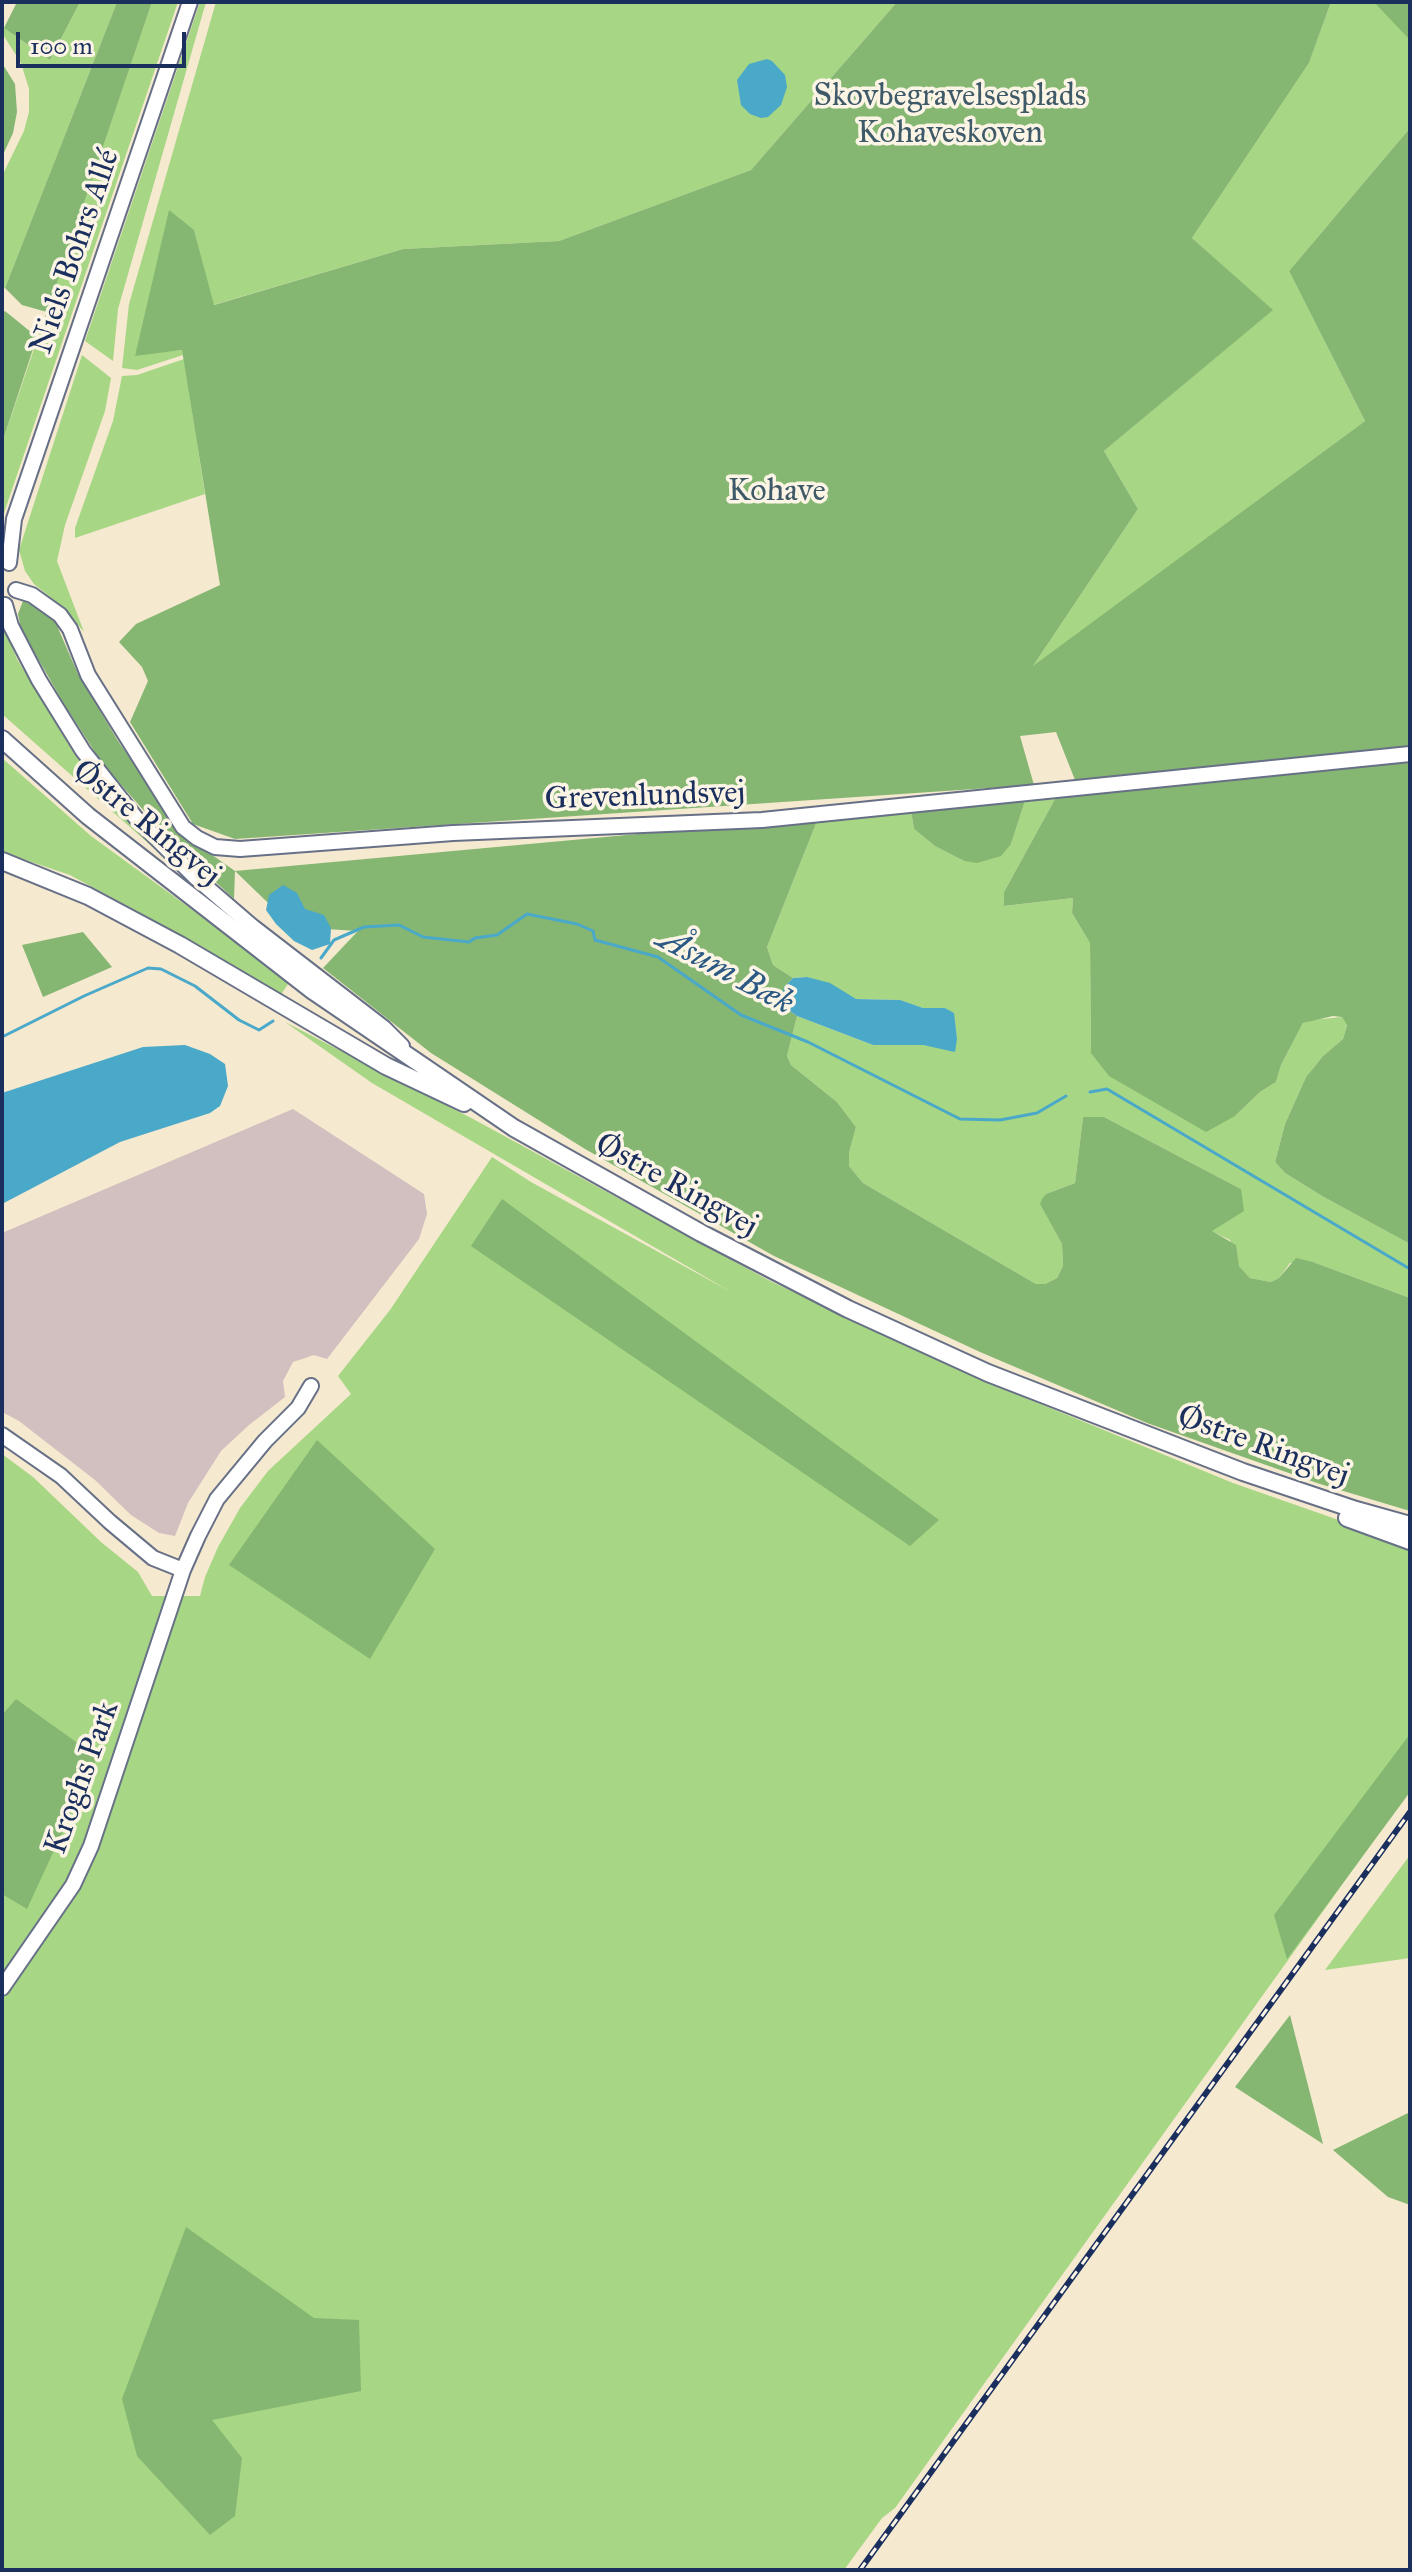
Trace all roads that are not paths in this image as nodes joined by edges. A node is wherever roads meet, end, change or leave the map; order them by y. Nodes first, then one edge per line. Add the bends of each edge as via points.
1 (190, 2) edge
2 (14, 519) junction
3 (2, 535) edge
4 (6, 560) edge
5 (16, 590) junction
6 (3, 606) edge
7 (2, 739) edge
8 (1410, 754) edge
9 (2, 861) edge
10 (416, 1061) junction
11 (514, 1128) junction
12 (311, 1386) dead end
13 (2, 1435) edge
14 (1243, 1472) junction
15 (1410, 1525) edge
16 (1410, 1541) edge
17 (183, 1570) junction
18 (2, 1988) edge

1 - 2 street, Niels Bohrs Allé
2 - 3 street, Niels Bohrs Allé
2 - 4 street, Niels Bohrs Allé
4 - 5 street via 17,575
5 - 6 street
5 - 8 street, Grevenlundsvej via 60,615 88,675 183,827 215,847 762,820
6 - 10 street via 83,751 136,818 196,878 384,1028
7 - 10 main road, Østre Ringvej via 88,816 206,909
9 - 11 main road via 88,896 386,1066
10 - 11 main road, Østre Ringvej
11 - 14 main road, Østre Ringvej via 848,1309 988,1373
12 - 17 street, Kroghs Park via 298,1408 217,1499
13 - 17 street via 61,1476 153,1558
14 - 15 main road, Østre Ringvej
14 - 16 main road
17 - 18 street, Kroghs Park via 91,1846 73,1885

